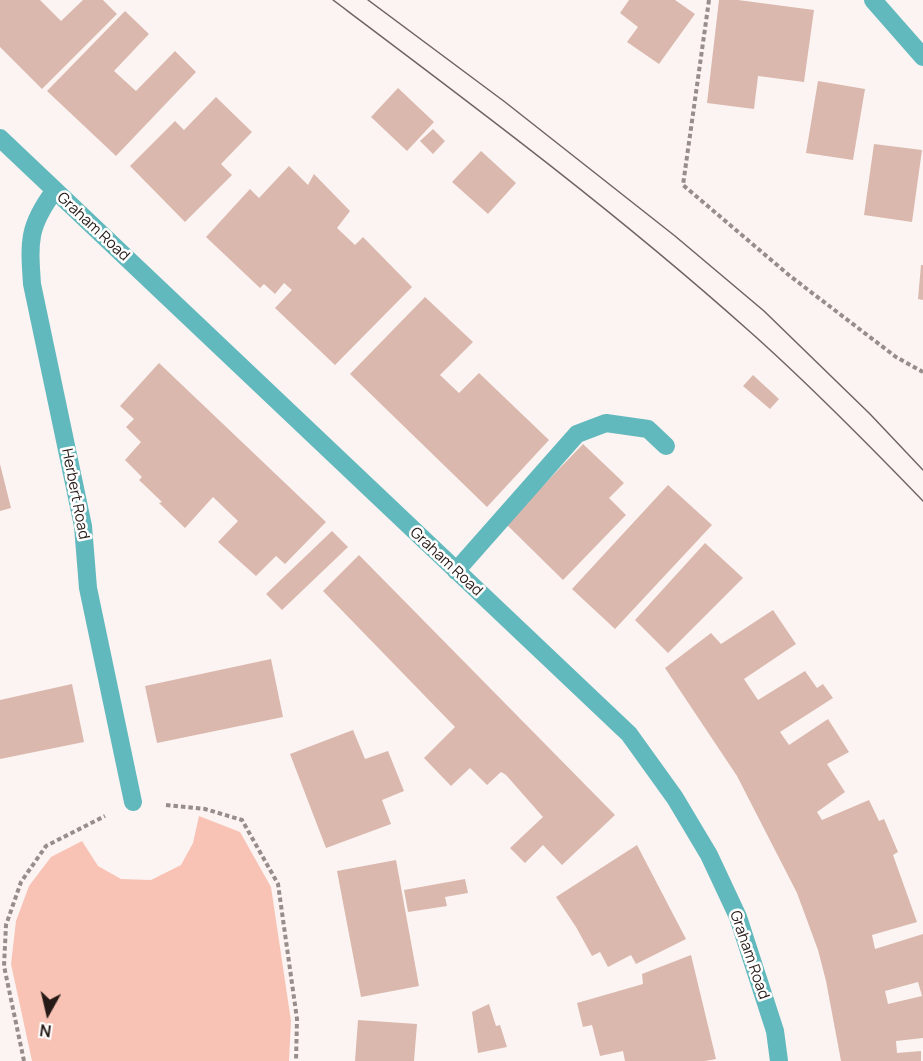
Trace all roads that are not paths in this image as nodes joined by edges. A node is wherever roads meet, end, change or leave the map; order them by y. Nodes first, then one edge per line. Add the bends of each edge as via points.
1 (873, 0) edge
2 (923, 57) edge
3 (0, 138) edge
4 (55, 190) junction
5 (666, 446) dead end
6 (456, 571) junction
7 (133, 802) road end
8 (779, 1061) edge

1 - 2 street
3 - 4 street, Graham Road
4 - 6 street, Graham Road
4 - 7 street, Herbert Road via 39,212 29,246 32,284 83,526 88,588
5 - 6 street via 648,429 606,423 577,434
6 - 8 street, Graham Road via 629,734 675,798 709,855 738,917 775,1031

